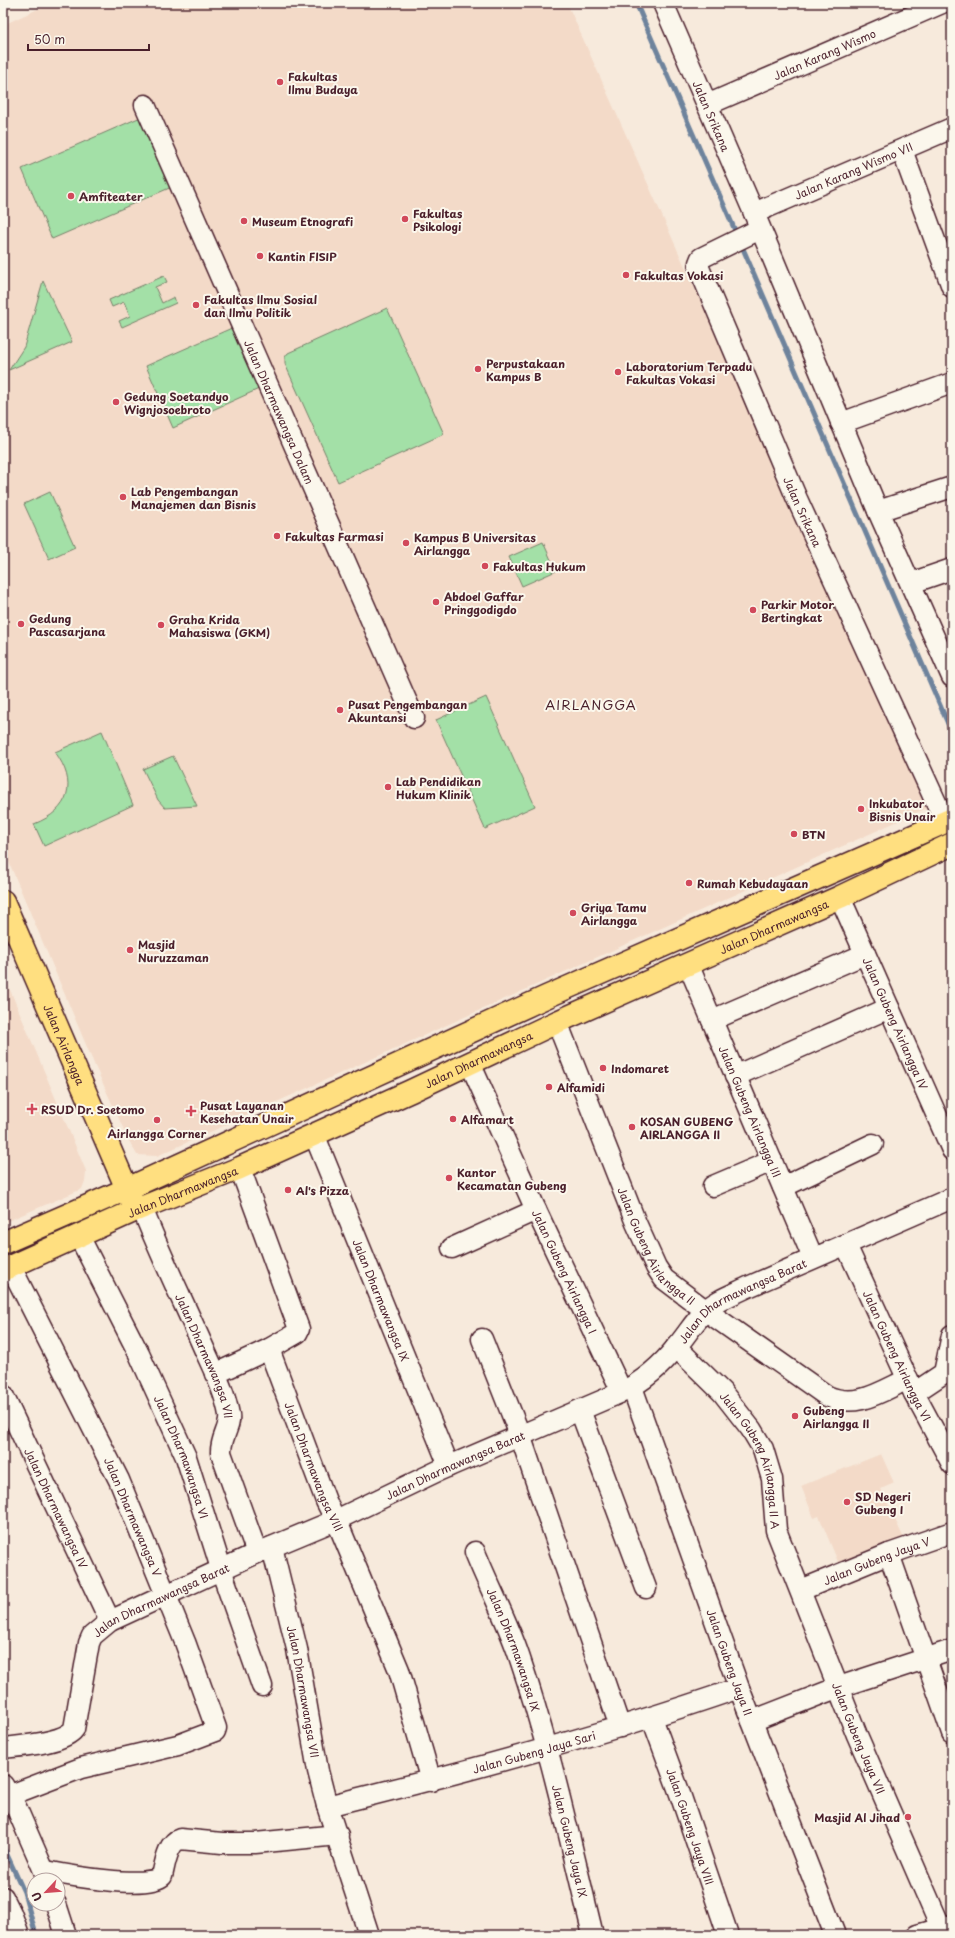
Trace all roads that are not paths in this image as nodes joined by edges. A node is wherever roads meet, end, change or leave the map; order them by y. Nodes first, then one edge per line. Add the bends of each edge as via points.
1 (663, 3) edge
2 (942, 3) edge
3 (145, 105) dead end
4 (707, 105) junction
5 (952, 128) edge
6 (902, 150) junction
7 (754, 226) junction
8 (952, 287) edge
9 (952, 383) edge
10 (841, 423) junction
11 (952, 487) edge
12 (878, 511) junction
13 (952, 570) edge
14 (911, 583) junction
15 (948, 654) edge
16 (952, 677) edge
17 (414, 718) dead end
18 (949, 820) edge
19 (952, 844) edge
20 (840, 897) junction
21 (3, 902) edge
22 (3, 939) edge
23 (865, 954) junction
24 (688, 964) junction
25 (889, 1008) junction
26 (712, 1020) junction
27 (557, 1022) junction
28 (470, 1063) junction
29 (400, 1064) junction
30 (735, 1076) junction
31 (411, 1091) junction
32 (314, 1134) junction
33 (873, 1144) dead end
34 (952, 1150) edge
35 (772, 1161) junction
36 (240, 1168) junction
37 (713, 1186) dead end
38 (783, 1187) junction
39 (121, 1192) junction
40 (952, 1198) edge
41 (536, 1210) junction
42 (134, 1211) junction
43 (79, 1236) junction
44 (3, 1243) edge
45 (846, 1245) junction
46 (452, 1248) dead end
47 (813, 1258) junction
48 (7, 1268) edge
49 (705, 1310) junction
50 (952, 1335) edge
51 (482, 1339) dead end
52 (676, 1347) junction
53 (269, 1349) junction
54 (215, 1374) junction
55 (911, 1386) junction
56 (627, 1390) junction
57 (3, 1395) edge
58 (580, 1410) junction
59 (520, 1435) junction
60 (951, 1462) edge
61 (449, 1466) junction
62 (336, 1520) junction
63 (952, 1532) edge
64 (265, 1550) junction
65 (475, 1552) dead end
66 (889, 1554) junction
67 (223, 1569) junction
68 (646, 1588) dead end
69 (801, 1590) junction
70 (166, 1596) junction
71 (110, 1621) junction
72 (952, 1650) edge
73 (926, 1658) junction
74 (262, 1686) dead end
75 (838, 1687) junction
76 (739, 1688) junction
77 (652, 1718) junction
78 (752, 1721) junction
79 (620, 1727) junction
80 (952, 1733) edge
81 (3, 1748) edge
82 (547, 1748) junction
83 (431, 1781) junction
84 (6, 1790) edge
85 (327, 1806) junction
86 (338, 1835) junction
87 (45, 1872) edge
88 (66, 1877) edge
89 (3, 1897) edge
90 (59, 1912) edge
91 (946, 1927) edge
92 (829, 1933) edge
93 (19, 1935) edge
94 (66, 1935) edge
95 (369, 1935) edge
96 (593, 1935) edge
97 (728, 1935) edge
98 (917, 1935) edge

1 - 4 street, Jalan Srikana
2 - 4 street, Jalan Karang Wismo
3 - 17 street, Jalan Dharmawangsa Dalam
4 - 7 street, Jalan Srikana
5 - 6 street, Jalan Karang Wismo VII
6 - 7 street, Jalan Karang Wismo VII
6 - 8 street
7 - 10 street, Jalan Srikana
7 - 18 street, Jalan Srikana via 702,258 698,263 699,268 801,506
9 - 10 street
10 - 12 street, Jalan Srikana
11 - 12 street
12 - 14 street, Jalan Srikana
13 - 14 street
14 - 15 street, Jalan Srikana
15 - 16 street, Jalan Srikana
18 - 29 main road, Jalan Dharmawangsa
19 - 20 main road, Jalan Dharmawangsa
20 - 23 street, Jalan Gubeng Airlangga IV
20 - 24 main road, Jalan Dharmawangsa
21 - 39 main road, Jalan Airlangga
22 - 39 main road, Jalan Airlangga
23 - 25 street, Jalan Gubeng Airlangga IV
23 - 26 street
24 - 26 street, Jalan Gubeng Airlangga III
24 - 27 main road, Jalan Dharmawangsa
25 - 30 street
25 - 34 street, Jalan Gubeng Airlangga IV
26 - 30 street, Jalan Gubeng Airlangga III
27 - 28 main road, Jalan Dharmawangsa
27 - 49 street, Jalan Gubeng Airlangga II via 636,1223 656,1267 664,1279
28 - 31 main road, Jalan Dharmawangsa
28 - 41 street, Jalan Gubeng Airlangga I
29 - 31 main road
29 - 39 main road, Jalan Dharmawangsa
30 - 35 street, Jalan Gubeng Airlangga III
31 - 32 main road, Jalan Dharmawangsa
32 - 36 main road, Jalan Dharmawangsa
32 - 61 street, Jalan Dharmawangsa IX
33 - 38 street
35 - 37 street
35 - 38 street, Jalan Gubeng Airlangga III
36 - 42 main road, Jalan Dharmawangsa
36 - 53 street via 299,1329 297,1333
38 - 47 street, Jalan Gubeng Airlangga III
39 - 42 main road, Jalan Airlangga
39 - 44 main road, Jalan Dharmawangsa
40 - 45 street, Jalan Dharmawangsa Barat
41 - 46 street
41 - 56 street, Jalan Gubeng Airlangga I
42 - 43 main road, Jalan Dharmawangsa
42 - 54 street, Jalan Dharmawangsa VII
43 - 48 main road, Jalan Dharmawangsa
43 - 67 street, Jalan Dharmawangsa VI via 139,1354 186,1458
45 - 47 street, Jalan Dharmawangsa Barat
45 - 55 street, Jalan Gubeng Airlangga VI
47 - 49 street, Jalan Dharmawangsa Barat via 748,1287
48 - 70 street, Jalan Dharmawangsa V via 119,1480
49 - 52 street, Jalan Dharmawangsa Barat
49 - 55 street, Jalan Gubeng Airlangga II via 814,1389 837,1400 856,1401
50 - 55 street, Jalan Gubeng Airlangga II via 944,1374
51 - 59 street
52 - 56 street, Jalan Dharmawangsa Barat via 652,1372
52 - 69 street, Jalan Gubeng Airlangga II A via 722,1392 763,1449 772,1479 776,1530
53 - 54 street
53 - 62 street, Jalan Dharmawangsa VIII
54 - 64 street, Jalan Dharmawangsa VII via 230,1416 221,1445 223,1460
55 - 60 street, Jalan Gubeng Airlangga VI
56 - 58 street, Jalan Dharmawangsa Barat
56 - 76 street, Jalan Gubeng Jaya II
57 - 71 street, Jalan Dharmawangsa IV
58 - 59 street, Jalan Dharmawangsa Barat
58 - 68 street
59 - 61 street, Jalan Dharmawangsa Barat
59 - 79 street
61 - 62 street, Jalan Dharmawangsa Barat
62 - 64 street, Jalan Dharmawangsa Barat
62 - 83 street, Jalan Dharmawangsa VIII via 399,1670
63 - 66 street, Jalan Gubeng Jaya V
64 - 67 street, Jalan Dharmawangsa Barat
64 - 85 street, Jalan Dharmawangsa VII via 295,1642 318,1771
65 - 82 street, Jalan Dharmawangsa IX via 518,1654
66 - 69 street, Jalan Gubeng Jaya V
66 - 73 street
67 - 70 street, Jalan Dharmawangsa Barat
67 - 74 street, Jalan Dharmawangsa VI
69 - 75 street, Jalan Gubeng Jaya VII
70 - 71 street, Jalan Dharmawangsa Barat
70 - 84 street, Jalan Dharmawangsa V via 202,1688 215,1731 178,1745 81,1768
71 - 81 street, Jalan Dharmawangsa Barat via 92,1636 88,1643 72,1732 60,1738
72 - 73 street
73 - 75 street
73 - 80 street
75 - 78 street
75 - 91 street, Jalan Gubeng Jaya VII via 857,1735
76 - 77 street, Jalan Gubeng Jaya Sari
76 - 78 street, Jalan Gubeng Jaya II
77 - 79 street, Jalan Gubeng Jaya Sari
77 - 97 street, Jalan Gubeng Jaya VIII
78 - 92 street, Jalan Gubeng Jaya II
79 - 82 street, Jalan Gubeng Jaya Sari
82 - 83 street, Jalan Gubeng Jaya Sari
82 - 96 street, Jalan Gubeng Jaya IX
83 - 85 street, Jalan Gubeng Jaya Sari
84 - 87 street
85 - 86 street, Jalan Dharmawangsa VII
86 - 88 street via 255,1843 180,1839 175,1840 170,1847 162,1876 153,1882
86 - 95 street, Jalan Dharmawangsa VII
89 - 93 street via 12,1913
90 - 94 street
91 - 98 street

